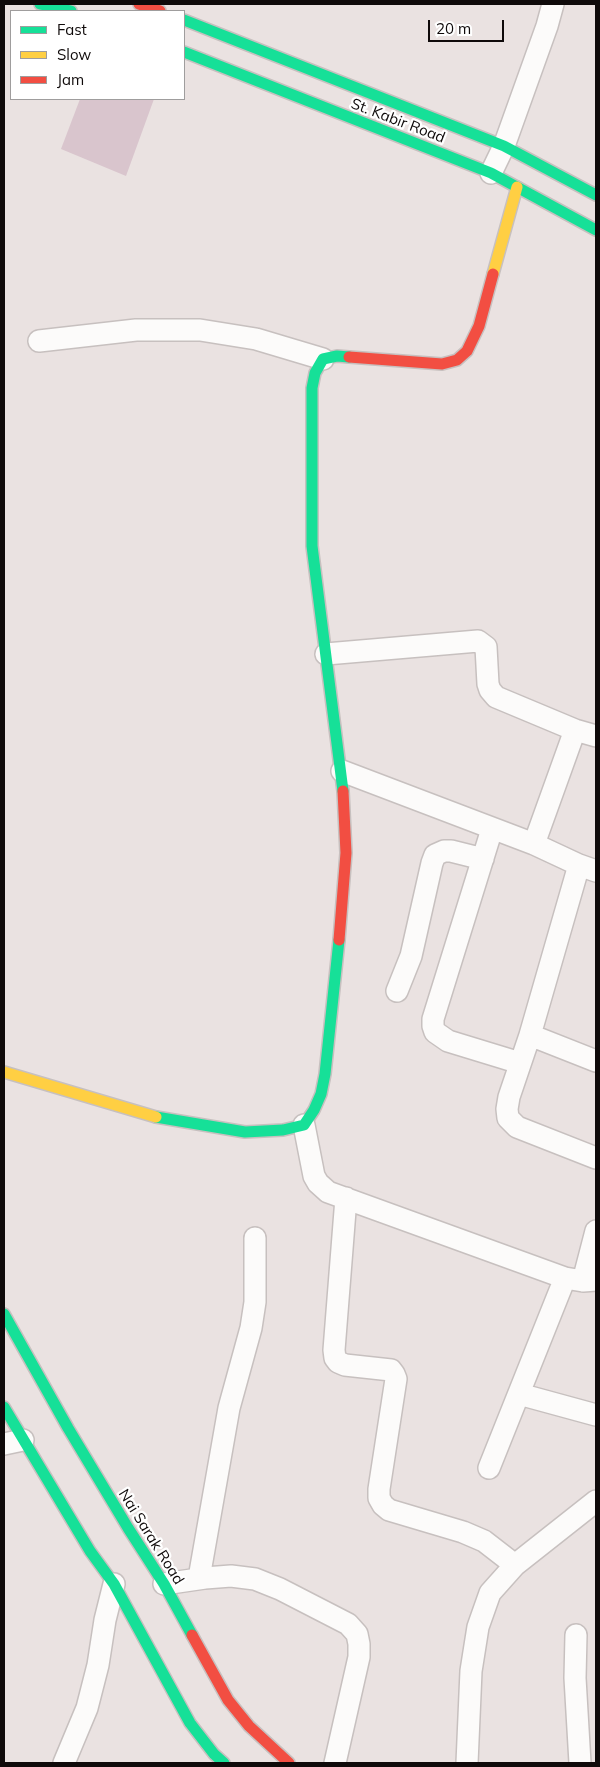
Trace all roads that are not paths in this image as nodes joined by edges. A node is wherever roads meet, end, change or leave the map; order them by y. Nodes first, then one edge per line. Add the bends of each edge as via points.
1 (139, 4) edge
2 (553, 4) edge
3 (157, 10) edge
4 (185, 20) edge
5 (185, 52) edge
6 (504, 146) junction
7 (491, 173) junction
8 (517, 187) junction
9 (596, 195) edge
10 (596, 230) edge
11 (39, 341) dead end
12 (324, 359) junction
13 (326, 654) junction
14 (575, 730) junction
15 (596, 736) edge
16 (342, 771) junction
17 (492, 829) junction
18 (534, 844) junction
19 (483, 859) junction
20 (588, 868) edge
21 (397, 991) dead end
22 (530, 1035) junction
23 (596, 1061) edge
24 (520, 1063) junction
25 (4, 1072) edge
26 (304, 1125) junction
27 (596, 1158) edge
28 (346, 1198) junction
29 (596, 1231) edge
30 (255, 1238) dead end
31 (581, 1280) edge
32 (4, 1314) edge
33 (519, 1394) junction
34 (4, 1407) edge
35 (596, 1415) edge
36 (14, 1442) edge
37 (489, 1468) dead end
38 (596, 1501) edge
39 (515, 1565) junction
40 (199, 1578) junction
41 (114, 1584) junction
42 (164, 1584) junction
43 (576, 1635) dead end
44 (64, 1763) edge
45 (224, 1763) edge
46 (289, 1763) edge
47 (335, 1763) edge
48 (467, 1763) edge
49 (580, 1763) edge

1 - 3 main road
2 - 6 street
4 - 6 main road, St. Kabir Road
5 - 7 main road, St. Kabir Road
6 - 7 street
6 - 9 main road, St. Kabir Road
7 - 8 main road, St. Kabir Road
8 - 10 main road, St. Kabir Road
8 - 12 main road via 479,326 467,351 457,360 442,364 337,356
11 - 12 street via 136,330 200,330 256,339
12 - 13 main road via 312,388 312,546
13 - 14 street via 478,641 486,647 488,684 496,697
13 - 16 main road
14 - 15 street
14 - 18 street
16 - 17 street
16 - 26 main road via 346,853 325,1074 321,1094
17 - 18 street
17 - 19 street
18 - 20 street
19 - 21 street via 451,851 435,855 411,956
19 - 24 street via 433,1026 435,1032 448,1040
20 - 22 street
22 - 23 street
22 - 24 street
24 - 27 street via 509,1097 508,1118 517,1127
25 - 26 main road via 146,1115 245,1132
26 - 28 street via 318,1183 328,1192
28 - 31 street
28 - 39 street via 334,1350 338,1362 391,1370 396,1379 379,1489 383,1506 484,1541
29 - 31 street
30 - 40 street via 255,1302 251,1328 229,1408
31 - 33 street
32 - 42 main road, Nai Sarak Road via 88,1462
33 - 35 street
33 - 37 street
34 - 36 main road
36 - 41 main road
38 - 39 street
39 - 48 street via 490,1593 478,1626 471,1671
40 - 42 street
40 - 47 street via 231,1576 255,1579 348,1624 357,1634 359,1657
41 - 44 street via 87,1708
41 - 45 main road via 190,1723
42 - 46 main road, Nai Sarak Road via 228,1700 249,1726
43 - 49 street

